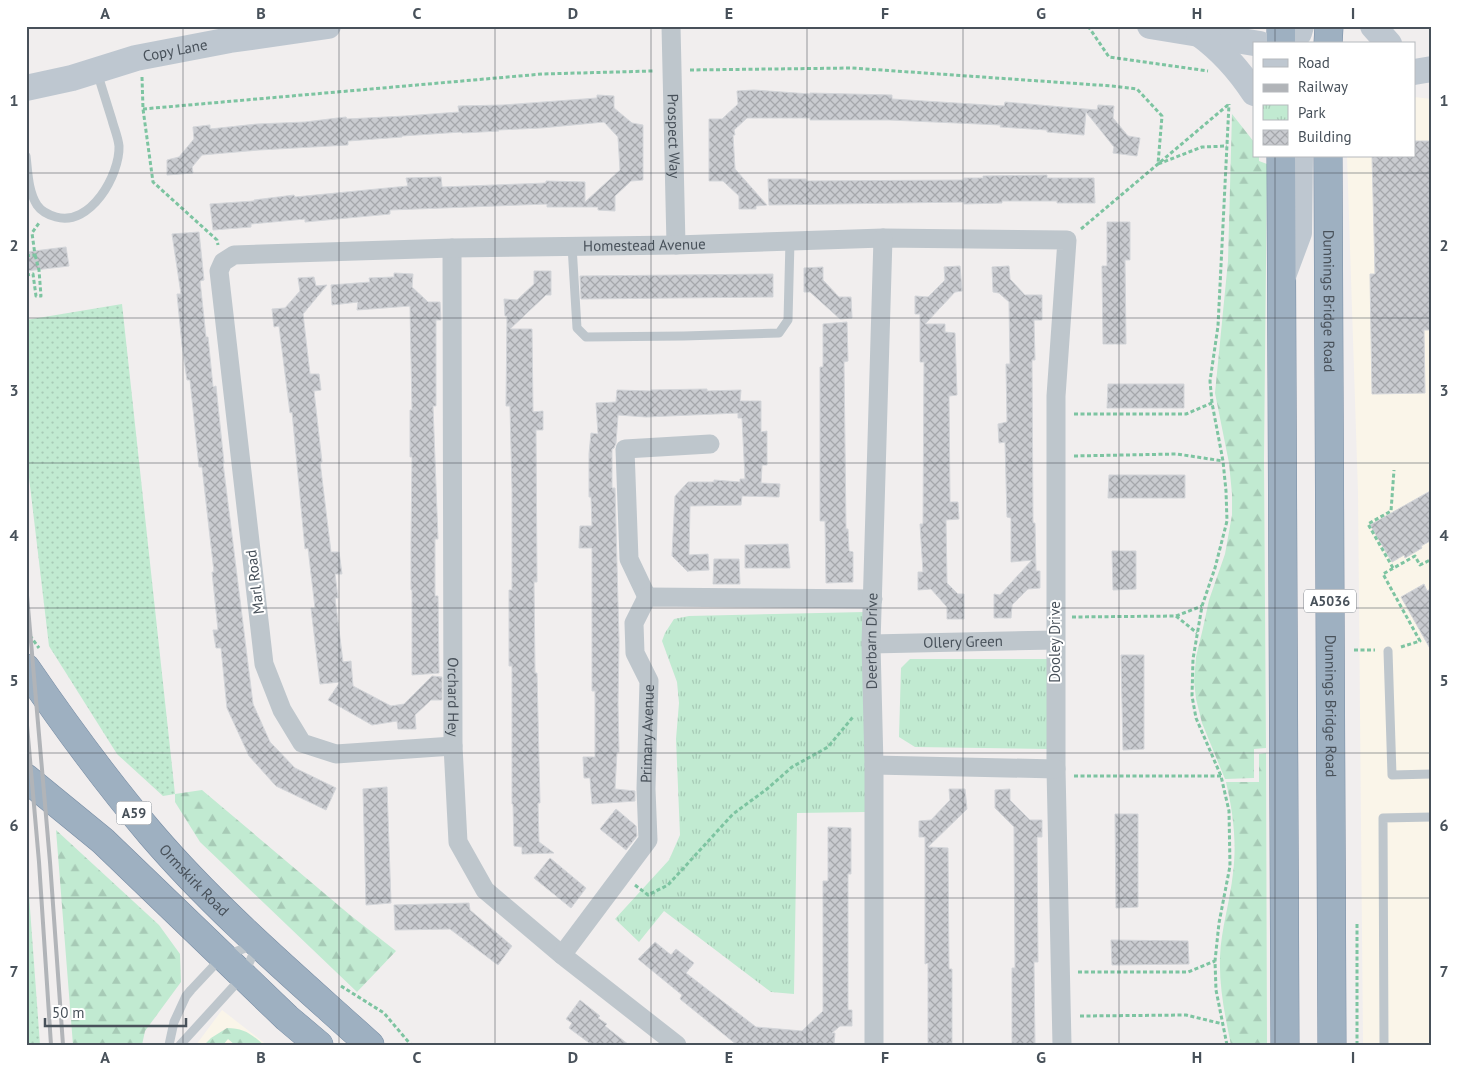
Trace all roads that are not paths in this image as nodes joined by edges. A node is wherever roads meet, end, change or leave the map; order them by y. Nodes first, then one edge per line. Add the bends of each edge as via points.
1 (328, 26) edge
2 (671, 26) edge
3 (1150, 26) edge
4 (1281, 26) edge
5 (1302, 26) edge
6 (1329, 26) edge
7 (1373, 26) edge
8 (1201, 31) edge
9 (228, 33) edge
10 (1253, 42) edge
11 (1281, 42) edge
12 (1290, 42) edge
13 (1328, 42) edge
14 (1387, 42) edge
15 (97, 71) junction
16 (26, 88) edge
17 (1244, 96) edge
18 (26, 156) edge
19 (1281, 158) edge
20 (1300, 158) edge
21 (1328, 158) edge
22 (883, 238) junction
23 (1067, 240) joint
24 (790, 241) junction
25 (676, 245) junction
26 (572, 246) junction
27 (452, 248) junction
28 (223, 262) joint
29 (1281, 281) junction
30 (710, 444) dead end
31 (647, 597) junction
32 (873, 599) junction
33 (1055, 640) junction
34 (871, 644) junction
35 (1388, 650) road end
36 (34, 660) edge
37 (453, 746) junction
38 (874, 765) junction
39 (1056, 772) junction
40 (1432, 774) edge
41 (26, 778) edge
42 (1432, 817) edge
43 (258, 944) junction
44 (562, 954) junction
45 (222, 957) junction
46 (243, 976) junction
47 (169, 1045) edge
48 (180, 1045) edge
49 (320, 1045) edge
50 (370, 1045) edge
51 (677, 1045) edge
52 (874, 1045) edge
53 (1062, 1045) edge
54 (1285, 1045) edge
55 (1332, 1045) edge
56 (1384, 1045) edge

1 - 9 main road, Copy Lane
2 - 25 street, Prospect Way
3 - 8 main road
4 - 11 highway
5 - 12 main road
6 - 13 highway
7 - 14 main road
8 - 10 main road
8 - 17 main road via 1230,61
9 - 15 main road, Copy Lane
15 - 16 main road, Copy Lane
15 - 18 lane via 119,146 110,183 93,205 79,215 64,219 49,215 37,206
19 - 29 highway, A5036
20 - 29 main road via 1299,233
21 - 55 highway, Dunnings Bridge Road / A5036
22 - 23 street, Homestead Avenue
22 - 24 street, Homestead Avenue
22 - 32 street, Deerbarn Drive
23 - 33 street, Dooley Drive via 1056,396
24 - 25 street, Homestead Avenue
24 - 26 lane via 788,320 779,333 684,336 586,337 577,328
25 - 26 street, Homestead Avenue
26 - 27 street, Homestead Avenue
27 - 28 street, Homestead Avenue via 234,255
27 - 37 street, Orchard Hey
28 - 37 street, Marl Road via 219,271 264,664 282,710 302,743 336,754
29 - 54 highway, A5036
30 - 31 street via 625,449 629,559
31 - 32 street
31 - 44 street, Primary Avenue via 634,623 635,653 649,681 648,840
32 - 34 street, Deerbarn Drive
33 - 34 street, Ollery Green
33 - 39 street, Dooley Drive
34 - 38 street, Deerbarn Drive
35 - 40 lane via 1392,775
36 - 43 highway, Ormskirk Road / A59 via 60,718 108,780 152,835
37 - 44 street, Orchard Hey via 458,842 485,890
38 - 39 street
38 - 52 street, Deerbarn Drive
39 - 53 street, Dooley Drive
41 - 45 highway, A59 via 103,841
42 - 56 lane via 1383,818
43 - 45 lane
43 - 46 lane
43 - 50 highway, Ormskirk Road / A59
44 - 51 street, Orchard Hey
45 - 46 highway, A59
45 - 47 lane via 186,996 174,1022
46 - 48 lane
46 - 49 highway, A59

